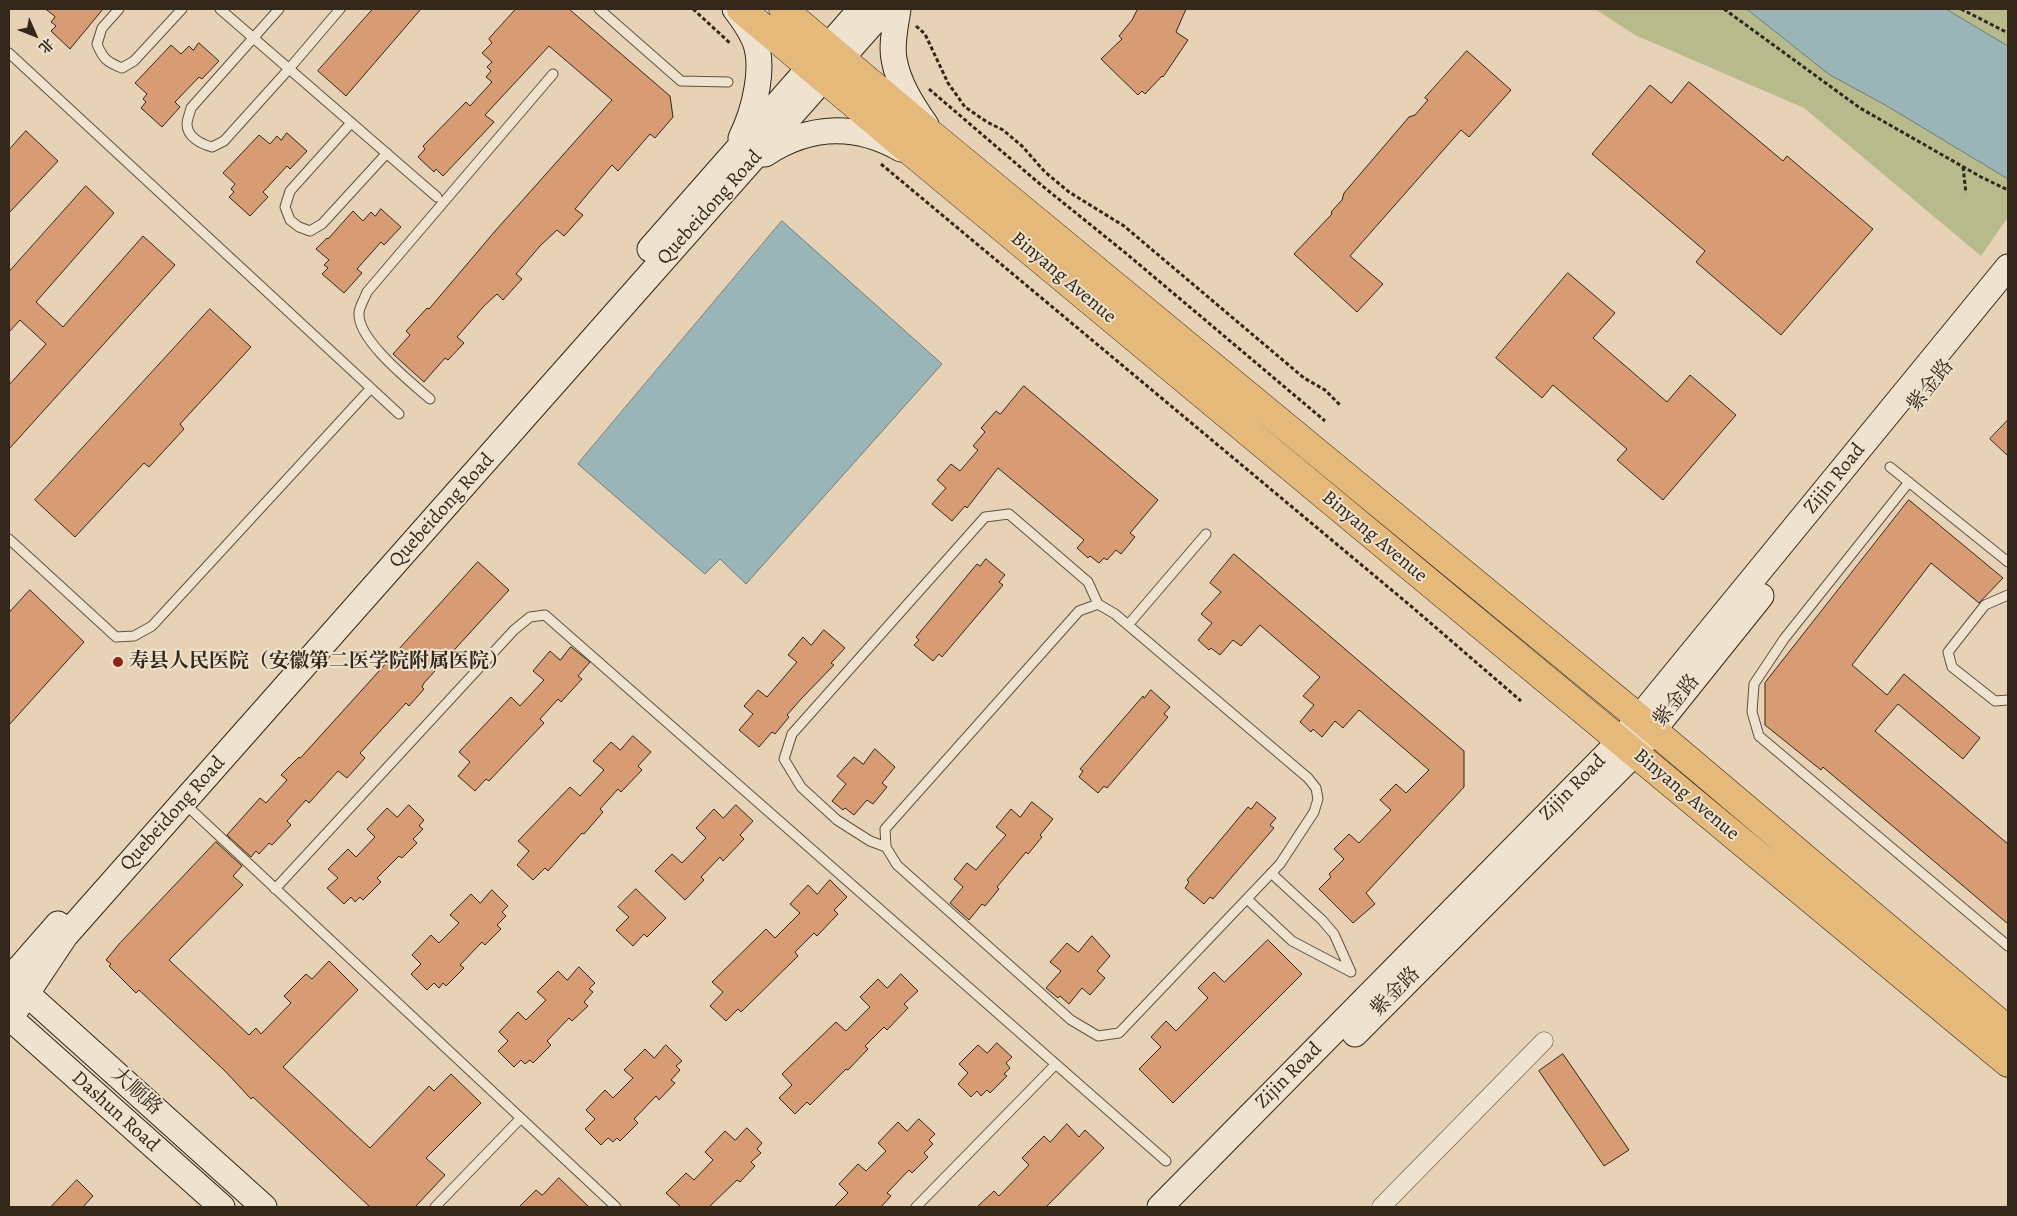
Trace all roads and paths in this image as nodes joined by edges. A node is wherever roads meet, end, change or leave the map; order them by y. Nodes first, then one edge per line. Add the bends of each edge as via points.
1 (119, 9) edge
2 (182, 9) edge
3 (220, 9) edge
4 (279, 9) edge
5 (340, 9) edge
6 (599, 9) edge
7 (693, 9) edge
8 (735, 9) edge
9 (741, 9) edge
10 (783, 9) edge
11 (861, 9) edge
12 (885, 9) edge
13 (1724, 9) edge
14 (1961, 9) edge
15 (906, 16) edge
16 (2008, 33) edge
17 (734, 47) dead end
18 (836, 52) junction
19 (9, 54) edge
20 (818, 72) junction
21 (554, 74) dead end
22 (728, 82) dead end
23 (926, 87) dead end
24 (351, 123) junction
25 (937, 139) junction
26 (387, 153) junction
27 (917, 157) junction
28 (740, 161) junction
29 (878, 162) dead end
30 (1963, 166) junction
31 (2008, 190) edge
32 (1966, 193) dead end
33 (437, 197) dead end
34 (2008, 267) edge
35 (2008, 290) edge
36 (371, 388) junction
37 (430, 399) dead end
38 (1340, 405) dead end
39 (399, 414) dead end
40 (1324, 421) dead end
41 (1890, 467) dead end
42 (1908, 482) junction
43 (1206, 534) dead end
44 (9, 539) edge
45 (2008, 562) edge
46 (2008, 595) edge
47 (1098, 604) junction
48 (1128, 625) junction
49 (2008, 700) edge
50 (1521, 701) dead end
51 (1646, 724) junction
52 (1627, 747) junction
53 (183, 802) junction
54 (886, 847) junction
55 (1272, 873) junction
56 (275, 889) junction
57 (1247, 899) junction
58 (2008, 946) edge
59 (14, 982) edge
60 (9, 1018) edge
61 (2008, 1030) edge
62 (1544, 1041) dead end
63 (2008, 1063) edge
64 (1056, 1064) junction
65 (520, 1119) junction
66 (1166, 1161) dead end
67 (222, 1207) edge
68 (264, 1207) edge
69 (435, 1207) edge
70 (616, 1207) edge
71 (916, 1207) edge
72 (1160, 1207) edge
73 (1182, 1207) edge
74 (1380, 1207) edge

1 - 2 lane via 102,28 97,44 102,57 122,68 134,61
3 - 24 lane
4 - 5 lane via 191,108 186,124 191,136 201,144 212,148 224,141
6 - 22 lane via 680,81
7 - 17 path
8 - 28 street via 755,40 759,66 756,95
9 - 20 highway, Binyang Avenue
10 - 18 highway, Binyang Avenue
11 - 18 street, Quebeidong Road
12 - 18 street, Quebeidong Road
13 - 30 path via 1860,108
14 - 16 path
15 - 25 street via 894,33 893,58 902,87
15 - 38 path via 924,34 948,83 965,107 1003,130 1069,192 1124,226
18 - 20 street, Quebeidong Road
18 - 25 highway, Binyang Avenue
19 - 36 lane
20 - 27 highway, Binyang Avenue
20 - 28 street, Quebeidong Road
21 - 37 lane via 367,292 358,314 363,330 385,359
23 - 40 path
24 - 26 lane
24 - 26 lane via 290,191 285,207 290,220 310,231 322,224
25 - 51 highway, Binyang Avenue
26 - 33 lane
27 - 28 street via 890,142 861,132 830,130 782,143
27 - 52 highway, Binyang Avenue
28 - 53 street, Quebeidong Road
28 - 59 street, Quebeidong Road
29 - 50 path
30 - 31 path
30 - 32 path
34 - 51 street, Zijin Road
35 - 51 street, 紫金路
36 - 39 lane
36 - 44 lane via 152,626 134,636 116,637
41 - 42 lane
42 - 45 lane
42 - 58 lane via 1784,639 1754,684 1752,712 1759,736
43 - 48 lane
46 - 49 lane via 1985,605 1948,652 1952,667 1996,701
47 - 48 lane
47 - 54 lane via 1079,611 886,829
47 - 54 lane via 1088,582 1009,514 985,516 792,734 784,759 800,786 837,820
48 - 55 lane via 1316,788 1318,799 1314,812
51 - 52 street, Zijin Road
51 - 61 highway, Binyang Avenue
52 - 63 highway, Binyang Avenue
52 - 72 street, Zijin Road
52 - 73 street, 紫金路
53 - 56 lane
53 - 59 street, Quebeidong Road via 65,936
54 - 57 lane via 898,865 1056,1007 1098,1036 1119,1033
55 - 57 lane
55 - 57 lane via 1334,934 1351,972 1292,941
56 - 64 lane via 514,630 530,617 545,614
56 - 65 lane
59 - 60 street, Quebeidong Road
59 - 68 street, 大顺路
60 - 67 street, Dashun Road
62 - 74 street
64 - 66 lane
64 - 71 lane
65 - 69 lane
65 - 70 lane

